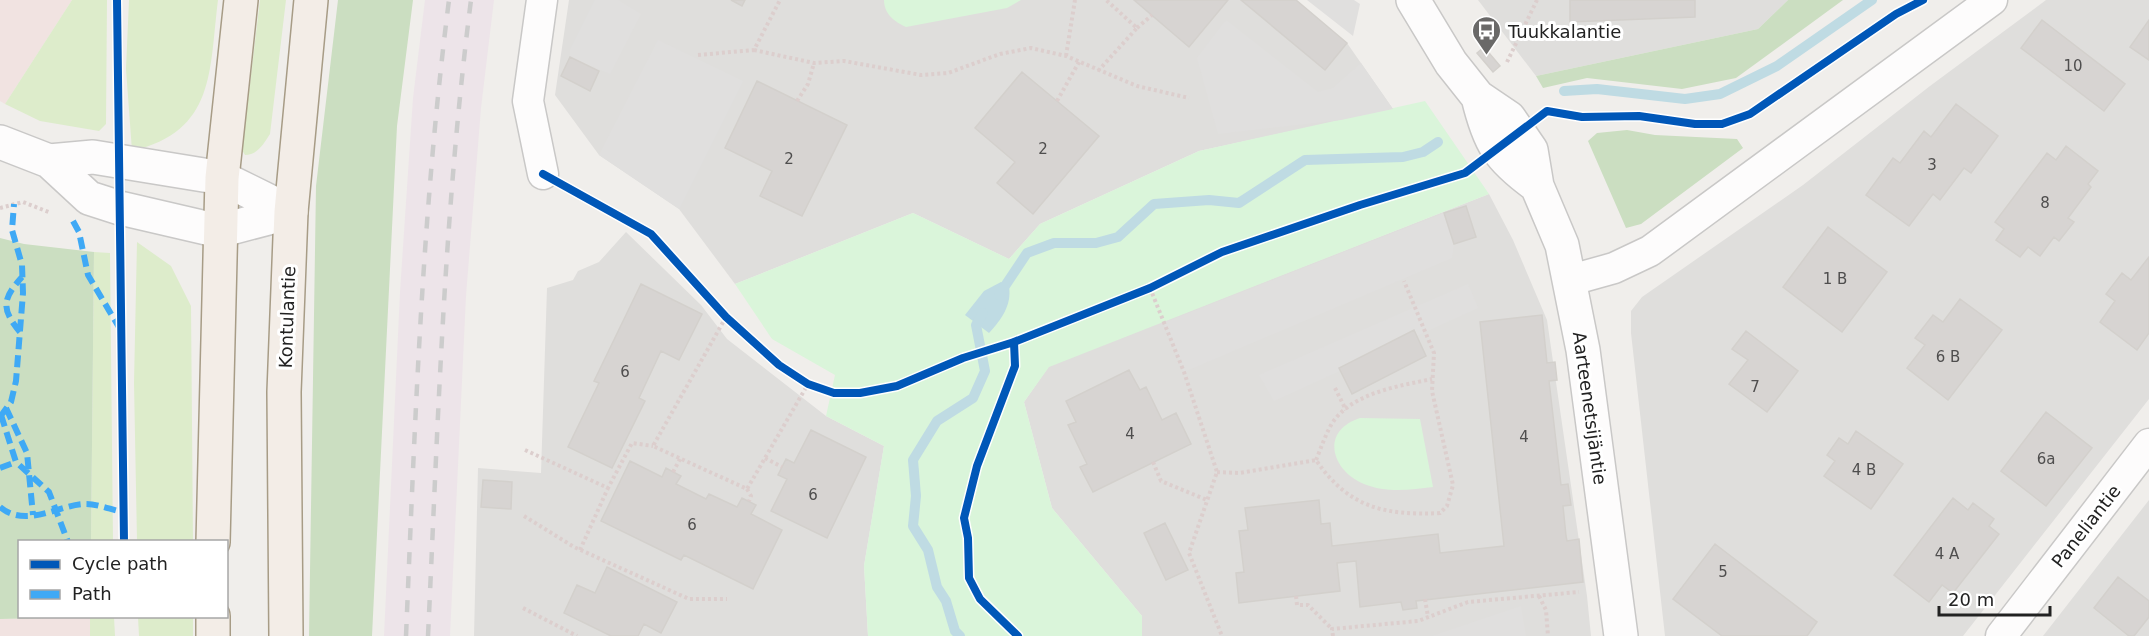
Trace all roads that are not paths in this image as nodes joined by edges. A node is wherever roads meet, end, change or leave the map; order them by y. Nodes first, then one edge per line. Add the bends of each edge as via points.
1 (241, 0) edge
2 (311, 0) edge
3 (542, 0) edge
4 (1413, 0) edge
5 (1992, 0) edge
6 (0, 142) edge
7 (49, 161) junction
8 (543, 174) dead end
9 (222, 178) junction
10 (291, 212) junction
11 (219, 231) junction
12 (1571, 280) junction
13 (2149, 444) edge
14 (213, 540) edge
15 (213, 618) edge
16 (213, 636) edge
17 (286, 636) edge
18 (1621, 636) edge
19 (2001, 636) edge

1 - 9 main road
2 - 10 main road, Kontulantie
3 - 8 street via 528,101
4 - 12 street, Aarteenetsijäntie via 1451,63 1478,97 1487,133 1509,165 1537,186 1562,245
5 - 12 street via 1650,251 1614,268
6 - 7 street
7 - 9 street via 93,157
7 - 11 street via 89,198
9 - 10 street
9 - 11 main road
10 - 11 street
10 - 17 main road, Kontulantie via 284,392
11 - 14 main road
12 - 18 street, Aarteenetsijäntie
13 - 19 street, Paneliantie
15 - 16 main road

